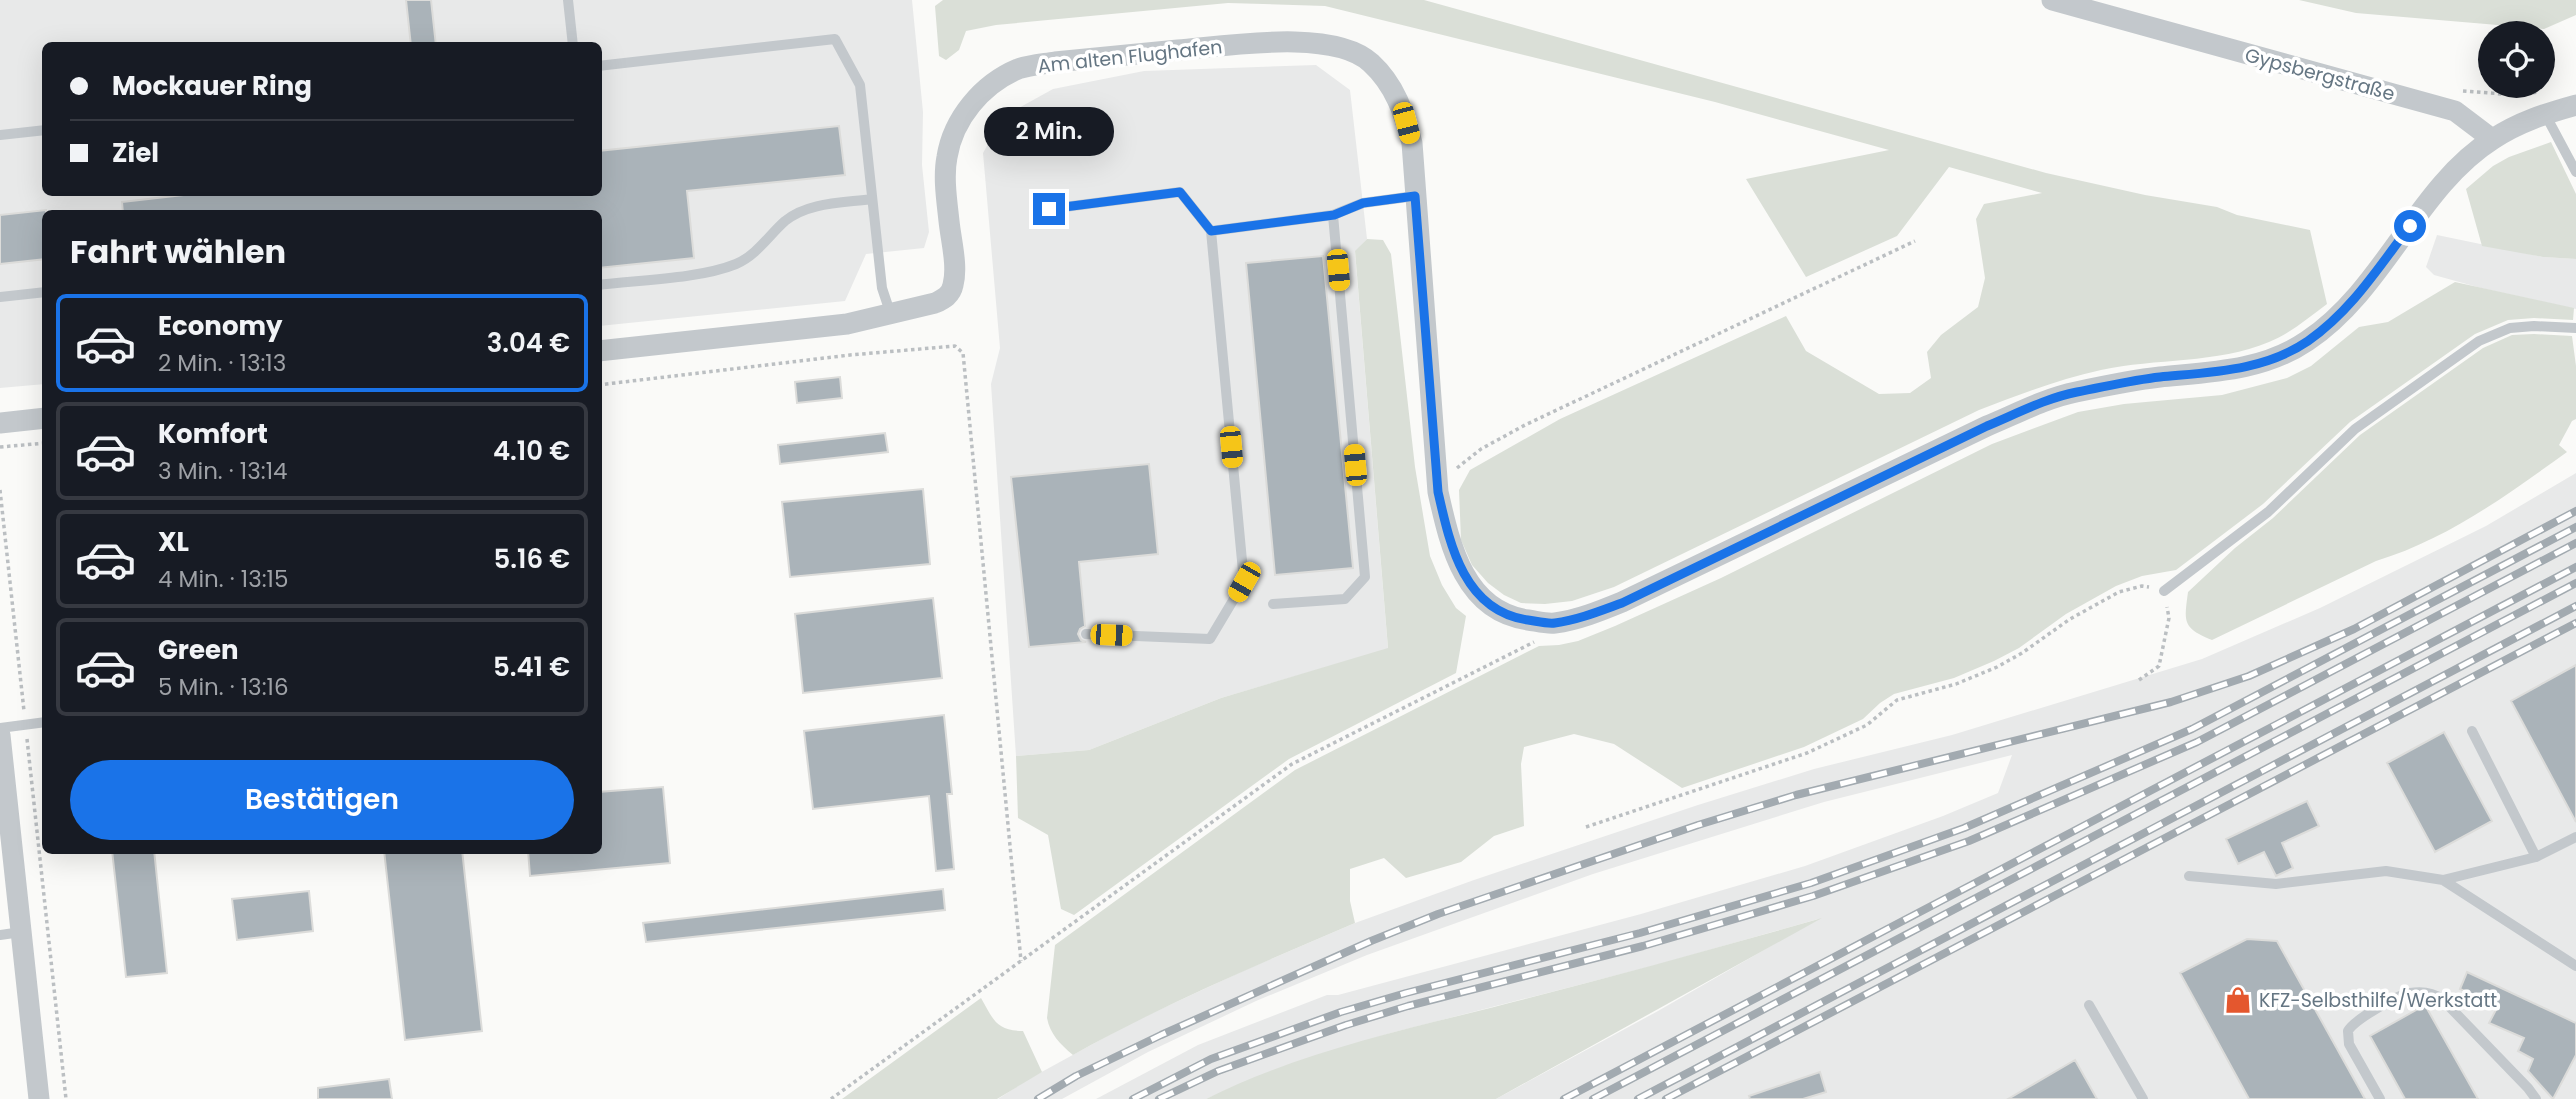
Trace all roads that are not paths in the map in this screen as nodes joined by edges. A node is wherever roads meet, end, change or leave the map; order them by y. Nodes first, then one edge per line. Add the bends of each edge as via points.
1 (568, 0) edge
2 (2052, 0) edge
3 (573, 42) edge
4 (602, 66) edge
5 (2576, 105) edge
6 (2545, 114) junction
7 (42, 130) edge
8 (0, 135) edge
9 (2491, 139) junction
10 (2576, 172) edge
11 (1415, 196) junction
12 (872, 199) junction
13 (1049, 209) dead end
14 (1334, 215) junction
15 (1211, 231) junction
16 (602, 285) edge
17 (42, 292) edge
18 (0, 297) edge
19 (891, 315) junction
20 (2576, 328) edge
21 (602, 351) edge
22 (42, 419) edge
23 (0, 424) edge
24 (2164, 591) road end
25 (1273, 604) dead end
26 (1086, 634) dead end
27 (42, 722) edge
28 (0, 728) edge
29 (2472, 731) dead end
30 (0, 735) edge
31 (2576, 837) edge
32 (2536, 857) junction
33 (2189, 876) dead end
34 (2443, 880) junction
35 (11, 934) edge
36 (2576, 966) edge
37 (2089, 1005) dead end
38 (39, 1099) edge
39 (2143, 1099) edge
40 (2379, 1099) edge
41 (2536, 1099) edge

1 - 3 lane
2 - 9 street, Gypsbergstraße via 2455,111
4 - 12 lane via 835,39 860,85
5 - 6 street
6 - 9 street
6 - 10 lane
7 - 8 lane
9 - 11 street, Am alten Flughafen via 2446,180 2338,317 2307,342 2276,358 2246,368 2159,377 2046,402 1987,426 1622,603 1551,623 1519,619 1482,598 1462,573 1449,539 1438,492
11 - 14 lane via 1363,203
11 - 19 street, Am alten Flughafen via 1412,143 1401,104 1370,61 1345,49 1274,41 1019,69 990,84 968,108 946,159 953,288 946,299
12 - 16 lane via 811,207 786,220 737,263 694,274
12 - 19 lane via 882,288
13 - 15 lane via 1180,192
14 - 15 lane
14 - 25 lane via 1365,577 1345,599
15 - 26 lane via 1244,582 1210,639
17 - 18 lane
19 - 21 street, Am alten Flughafen via 847,324
20 - 24 lane via 2510,328 2479,341 2355,429 2268,512
22 - 23 street
27 - 28 lane
29 - 32 lane
30 - 35 street
31 - 32 lane
32 - 34 lane
33 - 34 lane via 2276,884 2386,871
34 - 36 lane
35 - 38 street
37 - 39 lane
40 - 41 lane via 2349,1044 2348,1031 2355,1022 2413,992 2429,992 2442,999

